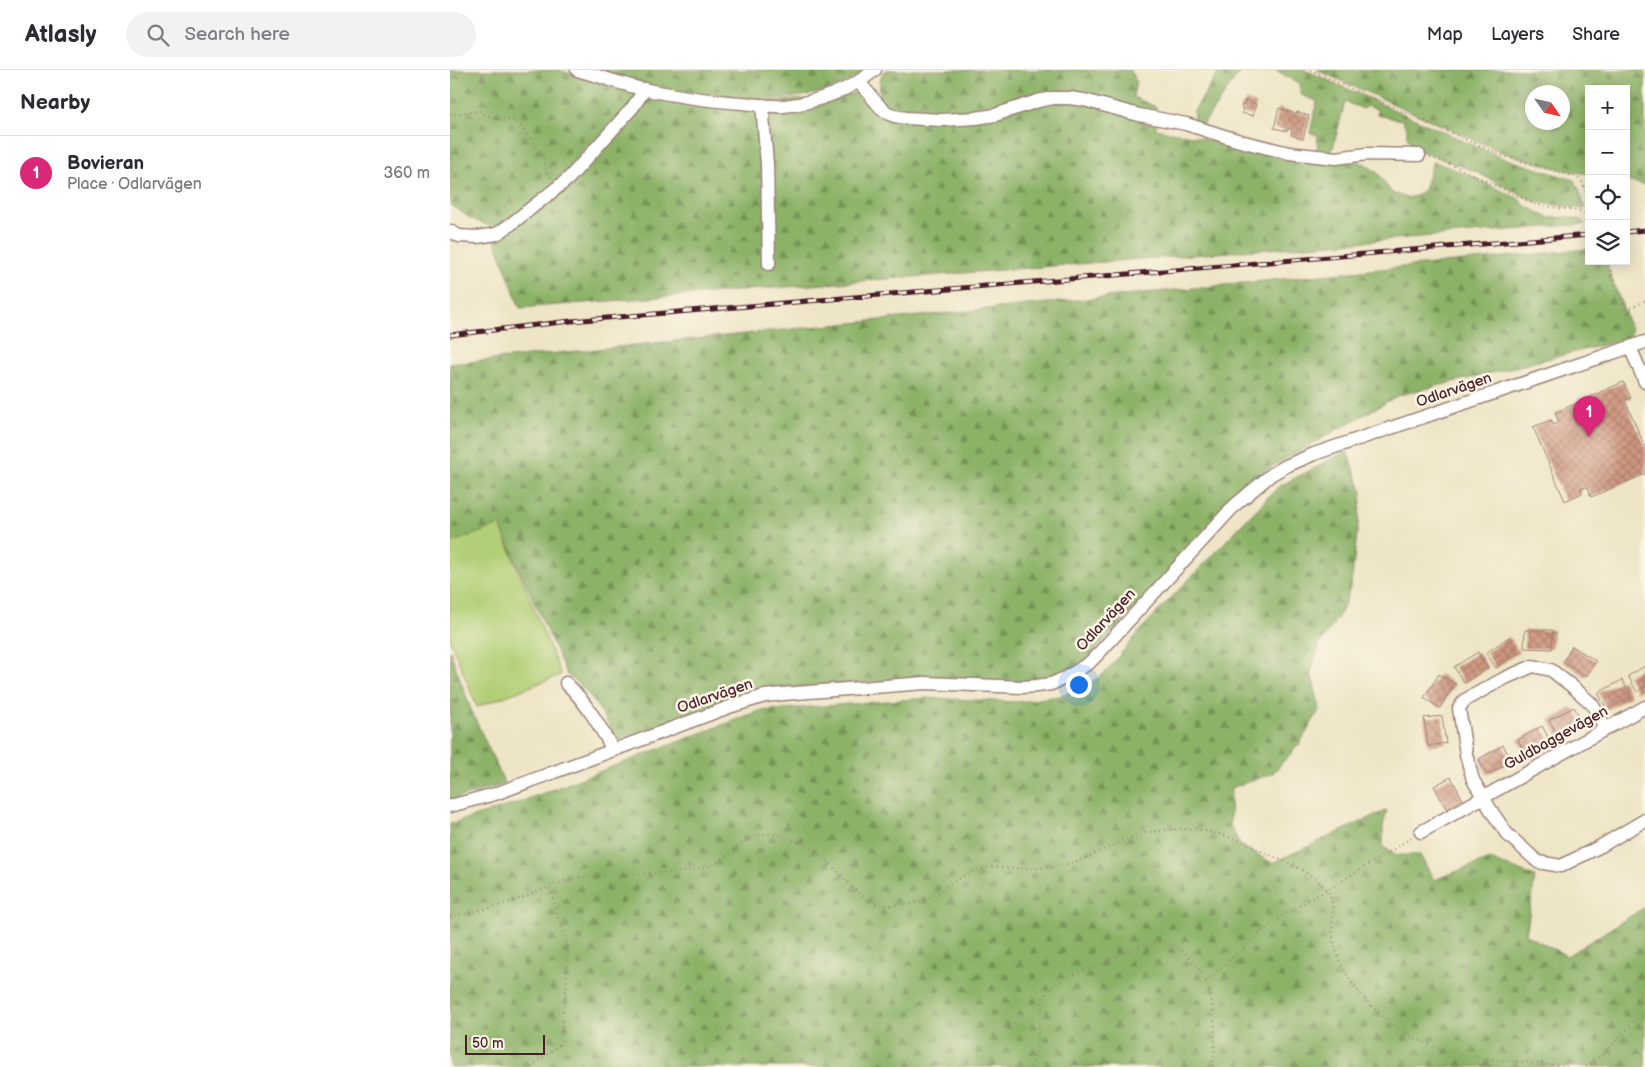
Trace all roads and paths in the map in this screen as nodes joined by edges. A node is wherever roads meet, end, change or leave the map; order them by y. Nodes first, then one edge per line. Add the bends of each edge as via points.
1 (577, 70) edge
2 (875, 70) edge
3 (1310, 70) edge
4 (858, 82) junction
5 (645, 89) junction
6 (762, 105) junction
7 (450, 114) edge
8 (1419, 155) joint
9 (559, 187) junction
10 (1585, 192) edge
11 (1585, 213) edge
12 (450, 231) edge
13 (769, 264) dead end
14 (1609, 265) edge
15 (1645, 301) edge
16 (1626, 310) junction
17 (1638, 345) edge
18 (1645, 382) edge
19 (566, 683) dead end
20 (1645, 707) edge
21 (1606, 729) junction
22 (613, 750) junction
23 (1483, 798) junction
24 (450, 806) edge
25 (1645, 820) edge
26 (1421, 832) joint
27 (549, 886) junction
28 (1327, 890) junction
29 (450, 916) edge
30 (1206, 981) junction
31 (1645, 1011) edge
32 (531, 1067) edge
33 (1030, 1067) edge
34 (1213, 1067) edge
35 (1568, 1067) edge
36 (1586, 1067) edge

1 - 5 street
2 - 4 street
3 - 10 path via 1501,155 1577,177
4 - 6 street via 811,101 782,106
4 - 8 street via 881,108 894,116 906,118 976,118 1038,101 1069,98 1186,124 1289,153 1336,158 1368,154
5 - 6 street via 720,102
5 - 9 street via 633,107
6 - 13 street
7 - 9 path via 480,111 493,118 516,121 542,153 546,172
8 - 11 path via 1450,164 1537,204
9 - 12 street via 497,234 459,236
14 - 16 path
15 - 16 path
16 - 17 path
17 - 18 street
17 - 22 street, Odlarvägen via 1314,454 1272,474 1236,505 1094,658 1084,667 1051,684 1022,687 925,683 765,696
19 - 22 street via 577,693
20 - 21 street, Guldbaggevägen
21 - 23 street, Guldbaggevägen
21 - 23 street via 1592,704 1573,687 1551,670 1532,666 1465,700 1458,708 1466,754 1473,780
22 - 24 street, Odlarvägen via 495,794
23 - 25 street via 1507,834 1538,862 1561,866
23 - 26 street, Guldbaggevägen
26 - 28 path
27 - 28 path via 580,877 708,867 753,836 767,834 795,839 809,847 864,896 880,905 909,904 940,892 978,869 1064,865 1110,848 1136,834 1180,828 1225,834 1296,868
27 - 29 path via 512,902
27 - 32 path via 568,947 562,1038 559,1045
28 - 30 path via 1289,910
28 - 35 path via 1332,900 1332,934 1338,959 1366,1001 1404,1032 1443,1049 1487,1059
30 - 33 path via 1196,963 1181,950 1157,942 1057,983 1042,999 1036,1053
30 - 34 path via 1214,1008
31 - 36 path

